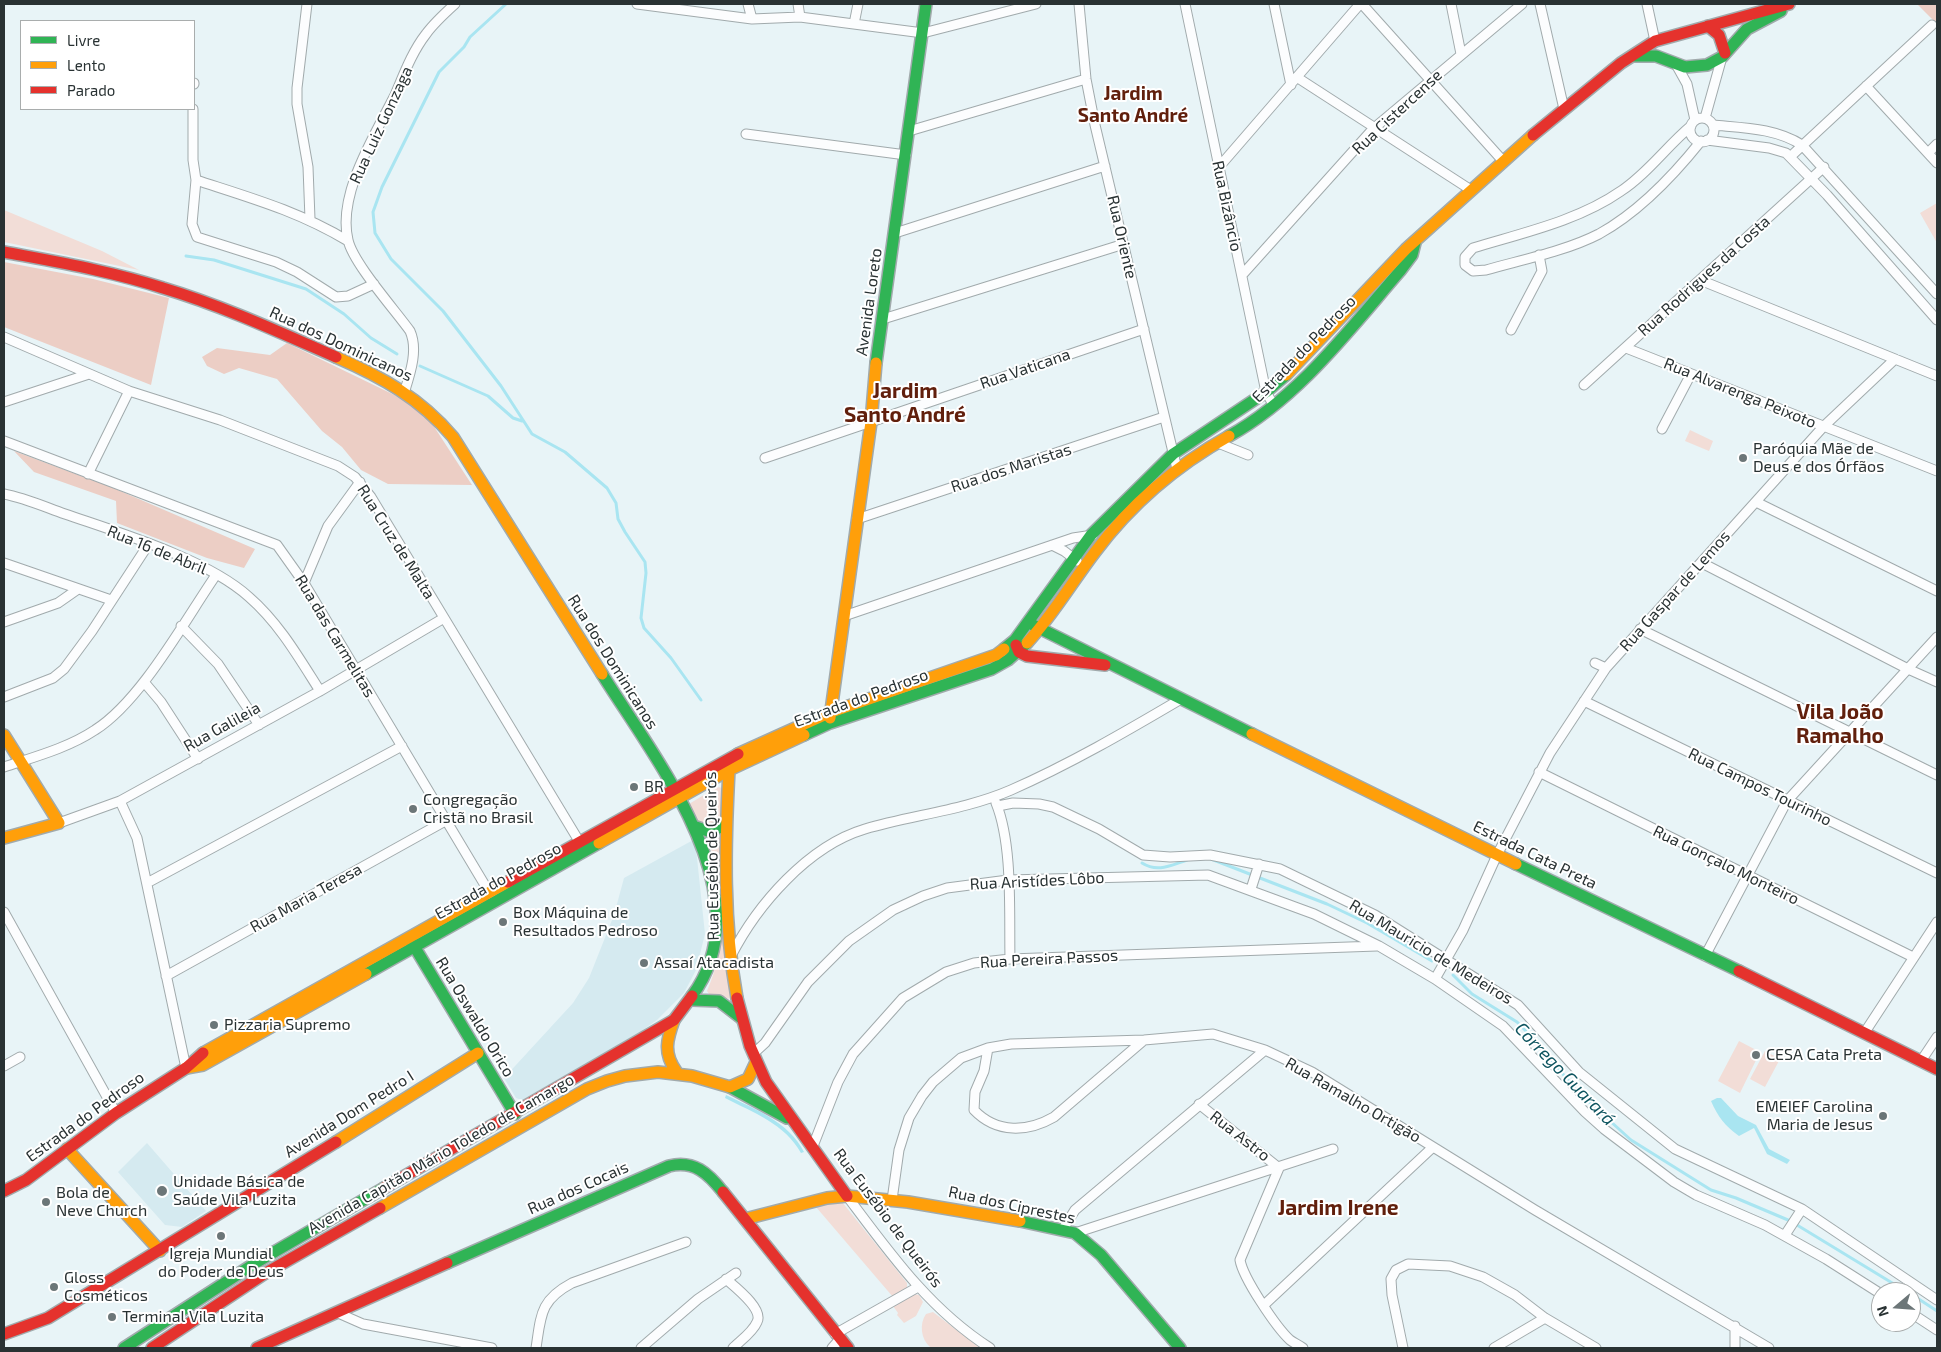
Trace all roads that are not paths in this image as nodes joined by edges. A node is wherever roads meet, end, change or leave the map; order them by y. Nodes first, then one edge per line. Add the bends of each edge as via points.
1 (307, 4) edge
2 (455, 4) edge
3 (637, 4) edge
4 (748, 4) edge
5 (798, 4) edge
6 (858, 4) edge
7 (926, 4) edge
8 (1036, 4) edge
9 (1079, 4) edge
10 (1185, 4) edge
11 (1274, 4) edge
12 (1361, 4) edge
13 (1451, 4) edge
14 (1522, 4) edge
15 (1540, 4) edge
16 (1647, 4) edge
17 (1789, 4) edge
18 (1796, 4) edge
19 (1758, 13) edge
20 (800, 17) junction
21 (752, 19) junction
22 (854, 24) junction
23 (1932, 25) dead end
24 (1708, 26) junction
25 (923, 33) junction
26 (1655, 41) junction
27 (1461, 54) junction
28 (1723, 55) junction
29 (1633, 56) junction
30 (1674, 63) junction
31 (1298, 78) junction
32 (1086, 79) junction
33 (1430, 79) junction
34 (1292, 86) junction
35 (1866, 86) junction
36 (1564, 109) junction
37 (193, 110) edge
38 (1705, 118) junction
39 (1693, 123) junction
40 (1713, 125) junction
41 (1374, 129) junction
42 (909, 131) junction
43 (746, 134) dead end
44 (1704, 141) junction
45 (1937, 144) edge
46 (1802, 145) junction
47 (1928, 153) junction
48 (906, 155) junction
49 (1790, 157) junction
50 (1503, 161) junction
51 (1937, 162) edge
52 (1105, 166) junction
53 (1219, 167) junction
54 (1824, 167) junction
55 (1811, 179) junction
56 (196, 180) junction
57 (1471, 190) junction
58 (310, 219) junction
59 (895, 233) junction
60 (348, 242) junction
61 (1416, 243) junction
62 (1124, 244) junction
63 (4, 252) edge
64 (1538, 255) junction
65 (1242, 275) junction
66 (1700, 280) junction
67 (374, 284) junction
68 (1937, 294) edge
69 (883, 319) junction
70 (1937, 320) edge
71 (1144, 329) junction
72 (1511, 330) dead end
73 (4, 337) edge
74 (1626, 348) junction
75 (1895, 358) junction
76 (89, 374) junction
77 (1691, 374) junction
78 (1937, 376) edge
79 (1584, 385) dead end
80 (129, 390) junction
81 (405, 390) junction
82 (1266, 392) junction
83 (4, 402) edge
84 (1274, 406) junction
85 (1164, 417) junction
86 (870, 422) junction
87 (1823, 427) junction
88 (1662, 429) dead end
89 (4, 441) edge
90 (1218, 443) junction
91 (1173, 454) junction
92 (1248, 455) dead end
93 (765, 458) dead end
94 (1177, 469) junction
95 (1937, 472) edge
96 (88, 474) junction
97 (360, 482) junction
98 (4, 494) edge
99 (1756, 502) junction
100 (857, 519) junction
101 (1091, 534) junction
102 (1104, 540) junction
103 (148, 545) junction
104 (1052, 545) junction
105 (1074, 559) junction
106 (4, 563) edge
107 (1702, 563) junction
108 (1083, 567) junction
109 (216, 574) junction
110 (304, 583) junction
111 (78, 589) junction
112 (1937, 591) edge
113 (111, 600) junction
114 (844, 616) junction
115 (444, 618) junction
116 (4, 622) edge
117 (1026, 625) junction
118 (181, 626) junction
119 (1040, 626) junction
120 (1640, 629) junction
121 (1937, 636) edge
122 (1015, 640) junction
123 (1072, 643) junction
124 (1019, 652) junction
125 (1058, 660) junction
126 (1595, 663) dead end
127 (1120, 668) junction
128 (1606, 668) junction
129 (1908, 669) junction
130 (356, 671) junction
131 (144, 682) junction
132 (1937, 682) edge
133 (320, 691) junction
134 (4, 698) edge
135 (1180, 699) junction
136 (1584, 701) junction
137 (830, 718) junction
138 (259, 725) junction
139 (1850, 734) junction
140 (4, 735) edge
141 (402, 746) junction
142 (198, 759) junction
143 (20, 762) junction
144 (726, 765) junction
145 (4, 767) edge
146 (1539, 772) junction
147 (1937, 775) edge
148 (676, 793) junction
149 (993, 796) junction
150 (120, 801) junction
151 (1787, 801) junction
152 (998, 806) junction
153 (447, 820) junction
154 (59, 823) junction
155 (726, 826) junction
156 (696, 827) junction
157 (4, 838) edge
158 (582, 846) junction
159 (1497, 855) junction
160 (1259, 864) junction
161 (1937, 873) edge
162 (1748, 877) junction
163 (1008, 880) junction
164 (147, 883) junction
165 (1251, 890) junction
166 (492, 896) junction
167 (4, 912) edge
168 (1937, 922) edge
169 (1341, 927) junction
170 (411, 941) junction
171 (1338, 946) junction
172 (1379, 946) junction
173 (732, 956) junction
174 (1705, 956) junction
175 (1913, 957) junction
176 (1446, 958) junction
177 (1010, 959) junction
178 (166, 976) junction
179 (1434, 979) junction
180 (692, 1000) junction
181 (741, 1018) junction
182 (674, 1020) junction
183 (1865, 1032) junction
184 (1937, 1037) edge
185 (1144, 1040) junction
186 (988, 1048) junction
187 (1265, 1050) junction
188 (478, 1053) junction
189 (20, 1057) dead end
190 (755, 1058) junction
191 (1921, 1061) junction
192 (4, 1066) edge
193 (186, 1068) junction
194 (1937, 1069) edge
195 (676, 1071) junction
196 (730, 1087) junction
197 (1199, 1104) junction
198 (116, 1113) junction
199 (515, 1114) junction
200 (790, 1120) junction
201 (813, 1146) junction
202 (1433, 1147) junction
203 (67, 1149) junction
204 (1333, 1149) dead end
205 (1279, 1168) junction
206 (4, 1191) edge
207 (847, 1196) junction
208 (892, 1200) junction
209 (1802, 1209) junction
210 (745, 1219) junction
211 (1063, 1229) junction
212 (1075, 1233) junction
213 (1785, 1235) junction
214 (686, 1242) dead end
215 (160, 1251) junction
216 (736, 1273) dead end
217 (726, 1279) junction
218 (918, 1287) junction
219 (1871, 1288) edge
220 (1937, 1300) edge
221 (1264, 1305) junction
222 (338, 1313) junction
223 (1545, 1318) junction
224 (1921, 1320) edge
225 (1734, 1326) junction
226 (1937, 1330) edge
227 (4, 1334) edge
228 (838, 1336) junction
229 (124, 1348) edge
230 (152, 1348) edge
231 (257, 1348) edge
232 (492, 1348) edge
233 (536, 1348) edge
234 (641, 1348) edge
235 (733, 1348) edge
236 (832, 1348) edge
237 (848, 1348) edge
238 (990, 1348) edge
239 (1180, 1348) edge
240 (1303, 1348) edge
241 (1404, 1348) edge
242 (1494, 1348) edge
243 (1596, 1348) edge
244 (1735, 1348) edge
245 (1770, 1348) edge

1 - 58 street via 297,96 308,167
2 - 60 street, Rua Luiz Gonzaga via 436,21 419,45 357,173 349,201
3 - 21 street
4 - 21 street
5 - 20 street
6 - 22 street
7 - 25 main road, Avenida Loreto
8 - 25 street
9 - 32 street, Rua Oriente
10 - 53 street, Rua Bizâncio
11 - 34 street
12 - 31 street
12 - 33 street
13 - 27 street
14 - 27 street, Rua Cistercense
15 - 36 street
16 - 26 street
17 - 19 main road, Estrada do Pedroso
18 - 19 main road, Estrada do Pedroso
19 - 24 main road, Estrada do Pedroso
19 - 28 main road, Estrada do Pedroso
20 - 21 street
20 - 22 street
22 - 25 street
23 - 35 street
24 - 26 main road, Estrada do Pedroso
24 - 28 main road via 1719,35
25 - 42 main road, Avenida Loreto
26 - 29 main road, Estrada do Pedroso
26 - 30 main road
27 - 33 street, Rua Cistercense
28 - 30 main road, Estrada do Pedroso via 1699,67
28 - 38 street
29 - 30 main road, Estrada do Pedroso via 1649,55
29 - 36 main road, Estrada do Pedroso
30 - 39 street via 1687,84
31 - 34 street
31 - 41 street
32 - 42 street
32 - 52 street, Rua Oriente
33 - 41 street, Rua Cistercense
33 - 50 street
34 - 53 street
35 - 46 street
35 - 47 street
36 - 50 main road, Estrada do Pedroso
37 - 56 street
38 - 39 street
38 - 40 street
39 - 44 street via 1694,138
39 - 64 street via 1638,177 1608,200 1570,217 1473,248 1465,257 1466,265 1473,271
40 - 44 street via 1713,132
40 - 46 street via 1765,130
41 - 57 street
41 - 65 street, Rua Cistercense
42 - 48 main road, Avenida Loreto
43 - 48 street
44 - 49 street via 1769,148
44 - 64 street via 1630,214 1583,241
45 - 47 street
46 - 49 street
46 - 54 street
47 - 51 street
48 - 59 main road, Avenida Loreto
49 - 55 street
50 - 57 main road, Estrada do Pedroso
52 - 59 street
52 - 62 street, Rua Oriente
53 - 65 street, Rua Bizâncio
54 - 55 street, Rua Rodrigues da Costa
54 - 68 street
55 - 66 street, Rua Rodrigues da Costa
55 - 70 street
56 - 58 street
56 - 67 street via 192,224 201,240 276,262 336,297 348,296
57 - 61 main road, Estrada do Pedroso
58 - 60 street
59 - 69 main road, Avenida Loreto
60 - 67 street, Rua Luiz Gonzaga
61 - 82 main road, Estrada do Pedroso via 1303,359
61 - 84 main road, Estrada do Pedroso via 1411,257 1380,293
62 - 69 street
62 - 71 street, Rua Oriente
63 - 81 main road, Rua dos Dominicanos via 140,281 182,294 296,338
64 - 72 street via 1542,271
65 - 82 street, Rua Bizâncio
66 - 74 street, Rua Rodrigues da Costa
66 - 75 street
67 - 81 street, Rua Luiz Gonzaga via 414,339
69 - 86 main road, Avenida Loreto
71 - 85 street, Rua Oriente
71 - 86 street, Rua Vaticana
73 - 76 street, Rua Cruz de Malta
74 - 77 street, Rua Alvarenga Peixoto
74 - 79 street, Rua Rodrigues da Costa
75 - 78 street
75 - 87 street, Rua Gaspar de Lemos
76 - 80 street, Rua Cruz de Malta
76 - 83 street
77 - 87 street, Rua Alvarenga Peixoto
77 - 88 street
80 - 96 street
80 - 97 street, Rua Cruz de Malta via 220,420 320,459 349,472
81 - 148 main road, Rua dos Dominicanos via 418,399 453,437
82 - 84 street, Rua Bizâncio
82 - 91 main road, Estrada do Pedroso
84 - 90 main road, Estrada do Pedroso
85 - 91 street, Rua Oriente
85 - 100 street, Rua dos Maristas
86 - 93 street, Rua Vaticana
86 - 100 main road, Avenida Loreto
87 - 95 street, Rua Alvarenga Peixoto
87 - 99 street, Rua Gaspar de Lemos
89 - 96 street, Rua das Carmelitas
90 - 92 street
90 - 94 main road, Estrada do Pedroso
91 - 94 street, Rua Oriente
91 - 101 main road, Estrada do Pedroso
94 - 102 main road, Estrada do Pedroso
96 - 110 street, Rua das Carmelitas via 277,545
97 - 110 street via 328,526
97 - 115 street, Rua Cruz de Malta
98 - 103 street, Rua 16 de Abril
99 - 107 street, Rua Gaspar de Lemos
99 - 112 street
100 - 114 main road, Avenida Loreto
101 - 102 street
101 - 104 street
101 - 105 main road, Estrada do Pedroso
102 - 108 main road, Estrada do Pedroso
103 - 109 street, Rua 16 de Abril via 195,562
103 - 113 street
104 - 105 street
104 - 114 street
105 - 108 street
105 - 117 main road, Estrada do Pedroso
106 - 111 street
107 - 120 street, Rua Gaspar de Lemos
107 - 129 street
108 - 119 main road, Estrada do Pedroso
109 - 118 street
109 - 133 street, Rua 16 de Abril via 238,587 262,609
110 - 130 street, Rua das Carmelitas
111 - 113 street
111 - 116 street via 58,603
113 - 134 street via 64,669 53,678
114 - 137 main road, Avenida Loreto
115 - 130 street, Rua Galileia
115 - 158 street, Rua Cruz de Malta
117 - 119 main road, Estrada Cata Preta
117 - 122 main road, Estrada do Pedroso
118 - 131 street
118 - 138 street via 218,664
119 - 123 main road, Estrada Cata Preta
119 - 124 main road, Estrada do Pedroso
120 - 128 street, Rua Gaspar de Lemos
120 - 139 street
121 - 129 street
122 - 124 main road
122 - 137 main road, Estrada do Pedroso via 988,659
123 - 125 main road via 1070,653
123 - 127 main road, Estrada Cata Preta
124 - 125 main road, Estrada Cata Preta
124 - 137 main road, Estrada do Pedroso via 992,669
125 - 127 main road, Estrada Cata Preta
126 - 128 street
127 - 135 main road, Estrada Cata Preta
128 - 136 street, Rua Gaspar de Lemos
129 - 132 street
129 - 139 street
130 - 133 street, Rua Galileia
130 - 141 street, Rua das Carmelitas
131 - 142 street
131 - 143 street via 97,730
133 - 138 street, Rua Galileia
135 - 149 street via 1097,749
135 - 159 main road, Estrada Cata Preta
136 - 146 street, Rua Gaspar de Lemos
136 - 151 street, Rua Campos Tourinho
137 - 144 main road, Estrada do Pedroso
138 - 142 street, Rua Galileia
139 - 147 street
139 - 151 street
140 - 143 main road
141 - 153 street, Rua das Carmelitas
141 - 164 street
142 - 150 street, Rua Galileia
143 - 145 street
143 - 154 main road
144 - 148 main road, Estrada do Pedroso
144 - 155 main road, Rua Eusébio de Queirós
146 - 159 street, Rua Gaspar de Lemos
146 - 162 street, Rua Gonçalo Monteiro
148 - 156 main road, Rua Eusébio de Queirós
148 - 158 main road, Estrada do Pedroso
149 - 152 street
149 - 173 street via 865,829 840,839 797,870 775,891 743,932
150 - 154 street, Rua Galileia
150 - 164 street via 137,838
151 - 161 street, Rua Campos Tourinho
151 - 162 street
152 - 160 street, Rua Mauricio de Medeiros via 1013,803 1053,807 1144,855 1210,855
152 - 163 street
153 - 166 street, Rua das Carmelitas
153 - 178 street, Rua Maria Teresa
154 - 157 main road, Rua Galileia
155 - 156 main road via 712,831
155 - 173 main road, Rua Eusébio de Queirós via 726,886
156 - 180 main road, Rua Eusébio de Queirós via 710,865 717,924 712,960
158 - 166 main road, Estrada do Pedroso
159 - 174 main road, Estrada Cata Preta
159 - 176 street, Rua Gaspar de Lemos via 1463,930
160 - 165 street
160 - 176 street, Rua Mauricio de Medeiros via 1280,869 1375,915
162 - 174 street
162 - 175 street, Rua Gonçalo Monteiro
163 - 165 street, Rua Aristídes Lôbo via 1208,874
163 - 177 street
163 - 190 street, Rua Aristídes Lôbo via 972,884 931,894 873,922 821,968
164 - 178 street
165 - 169 street
166 - 170 main road, Estrada do Pedroso
167 - 198 street
168 - 175 street
169 - 171 street via 1344,938
169 - 172 street
170 - 188 main road, Rua Oswaldo Orico
170 - 193 main road, Estrada do Pedroso via 203,1065
171 - 172 street, Rua Pereira Passos
171 - 177 street, Rua Pereira Passos
172 - 179 street
173 - 181 main road, Rua Eusébio de Queirós
174 - 183 main road, Estrada Cata Preta
175 - 183 street
176 - 179 street, Rua Gaspar de Lemos
176 - 209 street, Rua Mauricio de Medeiros via 1518,1006 1579,1072 1674,1149
177 - 201 street, Rua Pereira Passos via 974,963 946,972 903,998 853,1054 838,1082
178 - 193 street
179 - 213 street via 1503,1026 1604,1129 1674,1182
180 - 181 main road via 718,1000
180 - 182 main road, Avenida Capitão Mário Toledo de Camargo
181 - 190 main road, Rua Eusébio de Queirós
182 - 195 main road via 665,1050
182 - 199 main road, Avenida Capitão Mário Toledo de Camargo
183 - 191 main road, Estrada Cata Preta
184 - 191 street
185 - 186 street, Rua Ramalho Ortigão via 1011,1044
185 - 186 street via 1054,1117 1025,1129 990,1123 974,1110 975,1092 984,1071
185 - 187 street, Rua Ramalho Ortigão via 1213,1034
186 - 208 street, Rua Ramalho Ortigão via 952,1064 922,1096 901,1139
187 - 197 street
187 - 202 street, Rua Ramalho Ortigão via 1312,1072
188 - 199 main road, Rua Oswaldo Orico
188 - 215 main road, Avenida Dom Pedro I
189 - 192 street
190 - 196 main road via 749,1079
190 - 200 main road, Rua Eusébio de Queirós
191 - 194 main road, Estrada Cata Preta
193 - 198 main road, Estrada do Pedroso
195 - 196 main road, Avenida Capitão Mário Toledo de Camargo
195 - 230 main road, Avenida Capitão Mário Toledo de Camargo via 620,1077 580,1093 259,1277
196 - 200 main road, Rua Eusébio de Queirós
197 - 205 street, Rua Astro
197 - 211 street via 1076,1210
198 - 203 main road, Estrada do Pedroso
199 - 229 main road, Avenida Capitão Mário Toledo de Camargo via 257,1262
200 - 201 main road, Rua Eusébio de Queirós
201 - 207 main road, Rua Eusébio de Queirós
202 - 221 street
202 - 225 street, Rua Ramalho Ortigão
203 - 206 main road, Estrada do Pedroso via 26,1180
203 - 215 main road
204 - 205 street
205 - 212 street
205 - 221 street, Rua Astro via 1240,1260 1244,1275
207 - 208 main road, Rua dos Ciprestes
207 - 210 main road, Rua dos Ciprestes
207 - 218 street, Rua Eusébio de Queirós
208 - 211 main road, Rua dos Ciprestes
209 - 213 street
209 - 220 street, Rua Mauricio de Medeiros
210 - 222 main road, Rua dos Cocais via 709,1175 691,1164 677,1163
210 - 228 main road, Rua dos Cocais
211 - 212 main road, Rua dos Ciprestes
212 - 239 main road, Rua dos Ciprestes via 1100,1255
213 - 219 street
214 - 233 street via 572,1283 556,1292 543,1308
215 - 227 main road, Avenida Dom Pedro I via 48,1318
216 - 217 street
217 - 234 street
217 - 235 street via 755,1307 758,1316 757,1324
218 - 228 street
218 - 238 street, Rua Eusébio de Queirós via 952,1321
221 - 240 street, Rua Astro via 1289,1339
222 - 231 main road, Rua dos Cocais
222 - 232 street via 363,1324
223 - 241 street via 1515,1295 1483,1277 1450,1266 1408,1264 1396,1270 1391,1279
223 - 242 street
223 - 243 street
224 - 226 street
225 - 244 street
225 - 245 street, Rua Ramalho Ortigão
228 - 236 street
228 - 237 main road, Rua dos Cocais

